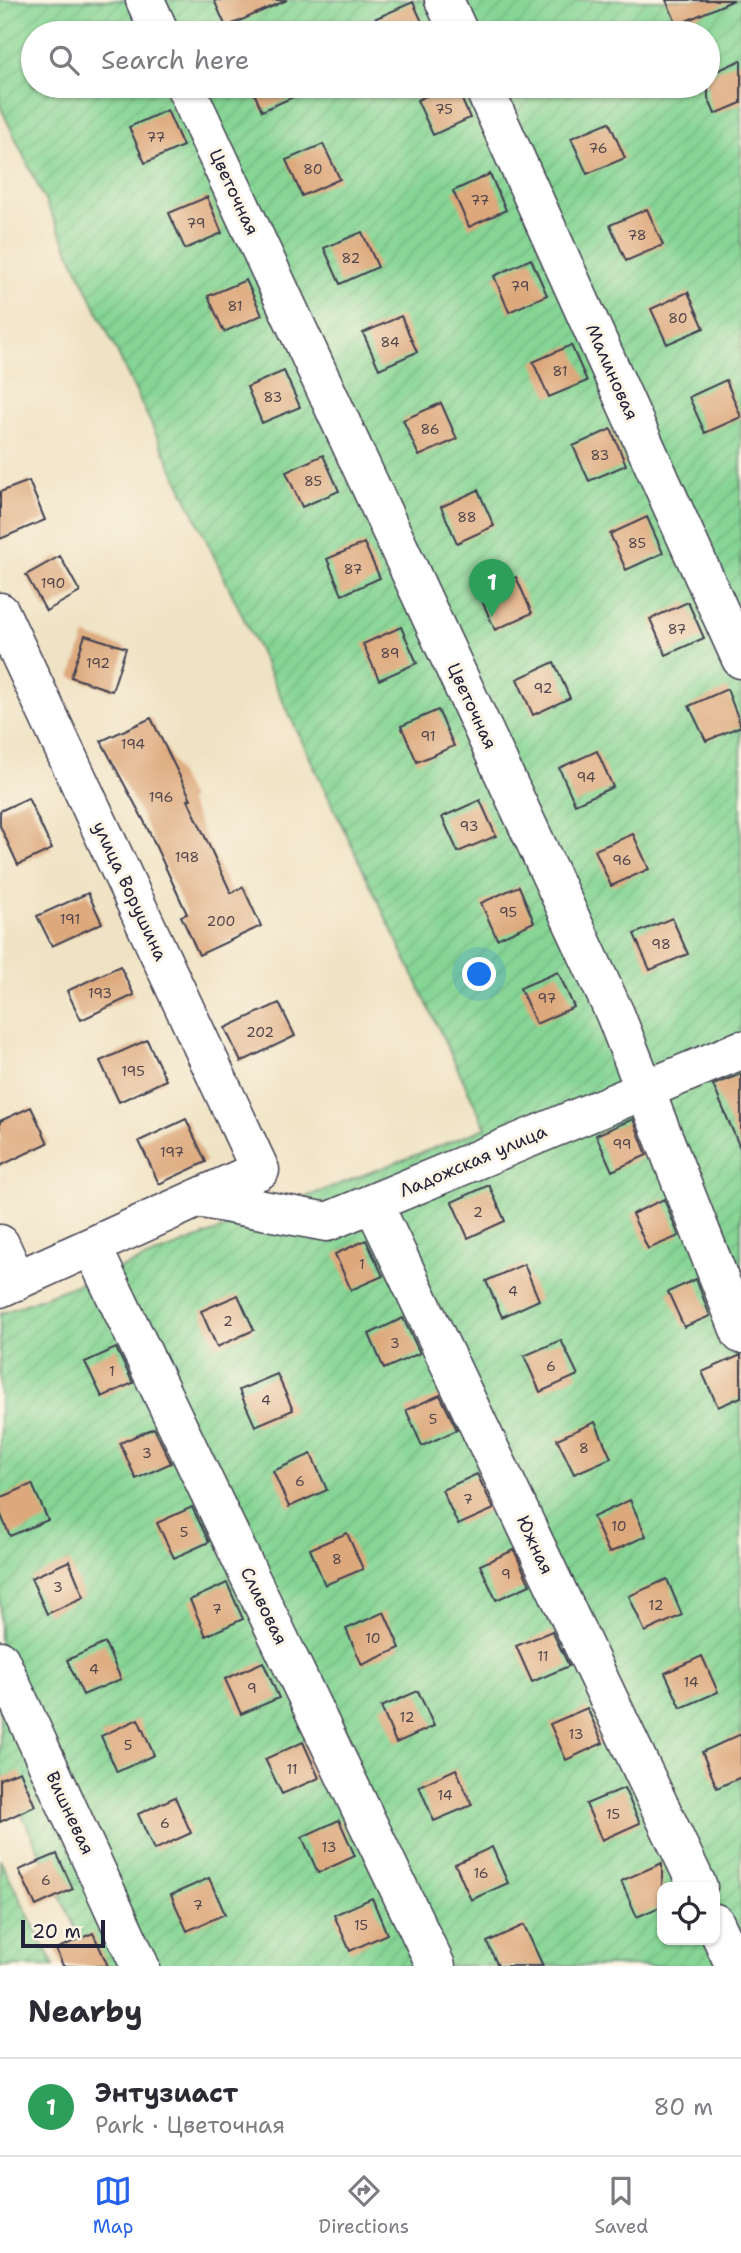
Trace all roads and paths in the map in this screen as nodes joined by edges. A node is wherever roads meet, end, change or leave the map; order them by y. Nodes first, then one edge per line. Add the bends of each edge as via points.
1 (145, 0) edge
2 (444, 0) edge
3 (155, 21) edge
4 (454, 21) edge
5 (191, 98) edge
6 (488, 98) edge
7 (0, 612) edge
8 (741, 659) edge
9 (741, 1050) edge
10 (643, 1090) junction
11 (198, 1198) junction
12 (373, 1203) junction
13 (0, 1244) edge
14 (92, 1247) junction
15 (8, 1284) edge
16 (741, 1334) edge
17 (0, 1661) edge
18 (696, 1882) edge
19 (720, 1934) edge
20 (141, 1966) edge
21 (436, 1966) edge
22 (735, 1966) edge

1 - 3 street
2 - 4 street
5 - 10 street, Цветочная via 615,1014
6 - 8 street, Малиновая
7 - 11 street, улица Ворушина via 260,1170
9 - 10 street, Ладожская улица
10 - 12 street, Ладожская улица
10 - 16 street, Цветочная
11 - 12 street, Ладожская улица via 327,1222
11 - 14 street
12 - 18 street, Южная
13 - 15 street
14 - 15 street
14 - 21 street, Сливовая
17 - 20 street, Вишневая
19 - 22 street

